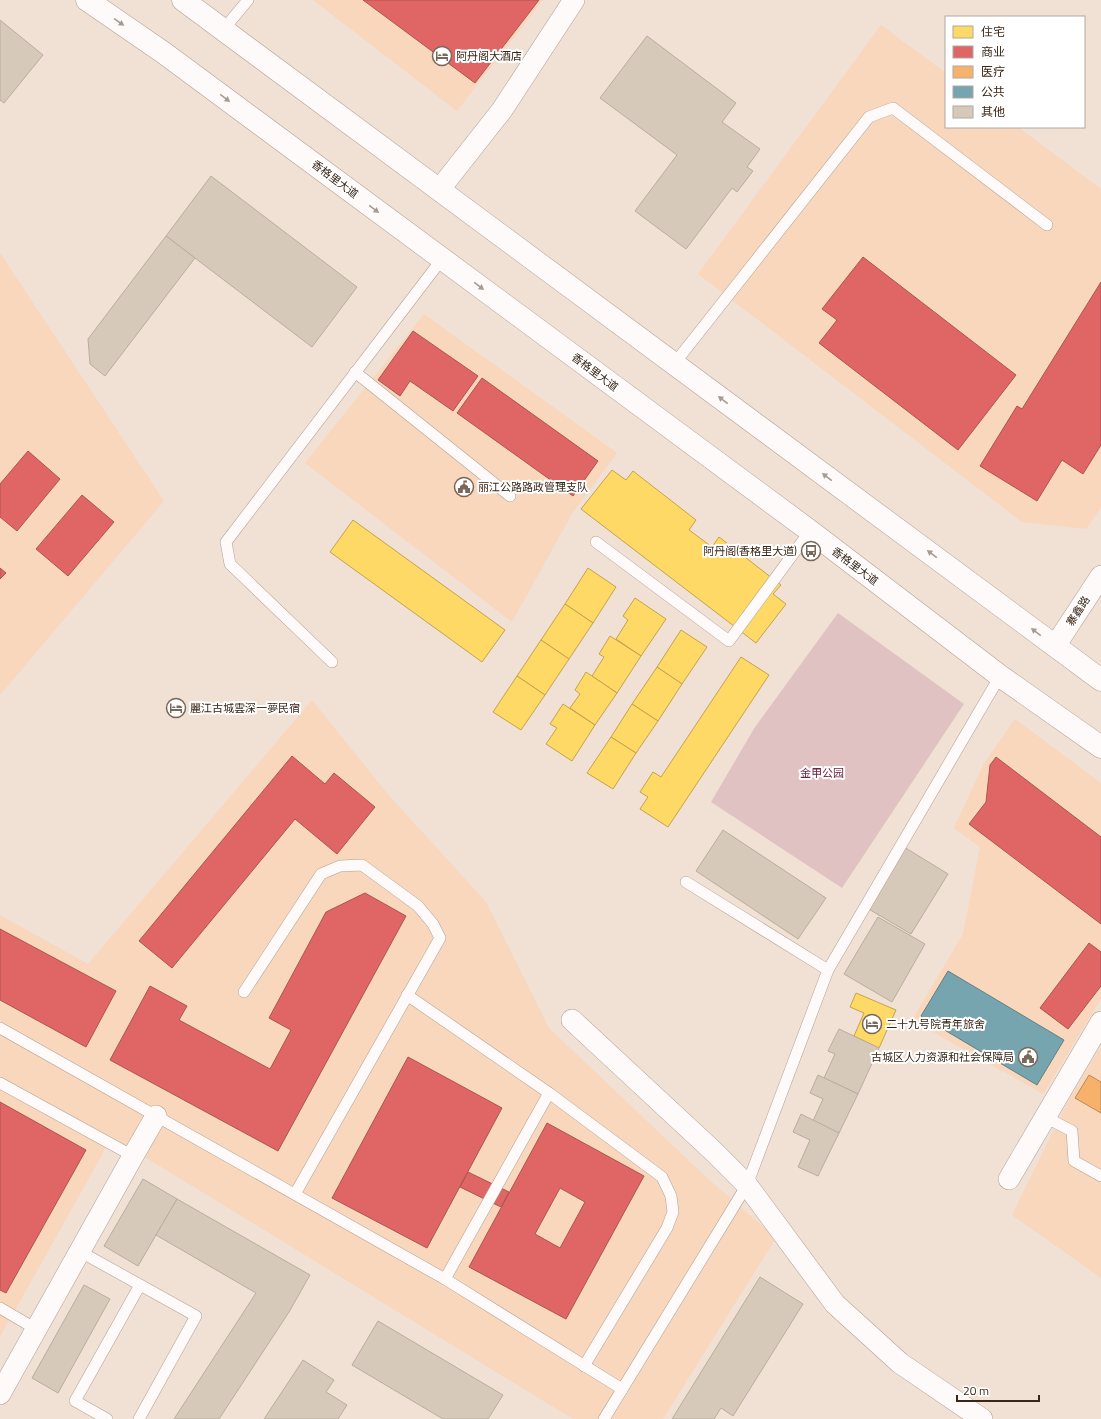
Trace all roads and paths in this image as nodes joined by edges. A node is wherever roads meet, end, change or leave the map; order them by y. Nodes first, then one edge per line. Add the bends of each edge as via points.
1 (87, 0) edge
2 (183, 0) edge
3 (248, 0) edge
4 (574, 0) edge
5 (223, 30) junction
6 (439, 190) junction
7 (1047, 225) dead end
8 (442, 259) junction
9 (674, 364) junction
10 (355, 372) junction
11 (510, 496) dead end
12 (810, 531) junction
13 (596, 542) dead end
14 (1101, 576) edge
15 (1055, 646) junction
16 (332, 662) dead end
17 (1000, 676) junction
18 (1101, 680) edge
19 (1101, 747) edge
20 (686, 882) dead end
21 (828, 970) junction
22 (244, 992) dead end
23 (407, 995) junction
24 (572, 1020) dead end
25 (1101, 1022) edge
26 (0, 1028) edge
27 (0, 1083) edge
28 (549, 1093) junction
29 (156, 1116) junction
30 (1045, 1117) junction
31 (133, 1156) junction
32 (1101, 1176) edge
33 (1009, 1179) dead end
34 (747, 1186) junction
35 (295, 1194) junction
36 (79, 1251) junction
37 (445, 1279) junction
38 (140, 1285) junction
39 (0, 1308) edge
40 (36, 1328) junction
41 (584, 1366) junction
42 (622, 1389) junction
43 (0, 1394) edge
44 (107, 1419) edge
45 (139, 1419) edge
46 (604, 1419) edge
47 (982, 1419) edge

1 -> 8 main road, 香格里大道 via 164,53
2 - 5 main road
3 - 5 lane
4 - 6 street via 502,110
5 - 6 main road
6 - 9 main road
7 - 9 lane via 893,108 869,117
8 - 10 lane
8 -> 12 main road, 香格里大道
15 -> 9 main road
10 - 11 lane
10 - 16 lane via 226,542 230,564
12 - 13 lane via 729,641
12 - 17 main road, 香格里大道
14 - 15 street, 寨鑫路
15 - 18 main road
17 - 19 main road, 香格里大道
17 - 21 lane
20 - 21 lane
21 - 34 lane
22 - 23 lane via 321,874 340,866 362,865 418,906 434,924 440,938
23 - 28 lane
23 - 35 lane
24 - 34 street via 712,1150
25 - 30 street
26 - 29 lane
27 - 31 lane
28 - 37 lane
28 - 41 lane via 662,1177 671,1196 673,1212 667,1228
29 - 31 street
29 - 35 lane
30 - 32 lane via 1072,1131 1074,1161
30 - 33 street
31 - 36 street
34 - 42 lane
34 - 47 street via 835,1304 900,1364
35 - 37 lane
36 - 38 lane
36 - 40 street
37 - 41 lane
38 - 44 lane via 76,1401
38 - 45 lane via 196,1316
39 - 40 lane
40 - 43 street
41 - 42 lane
42 - 46 lane

